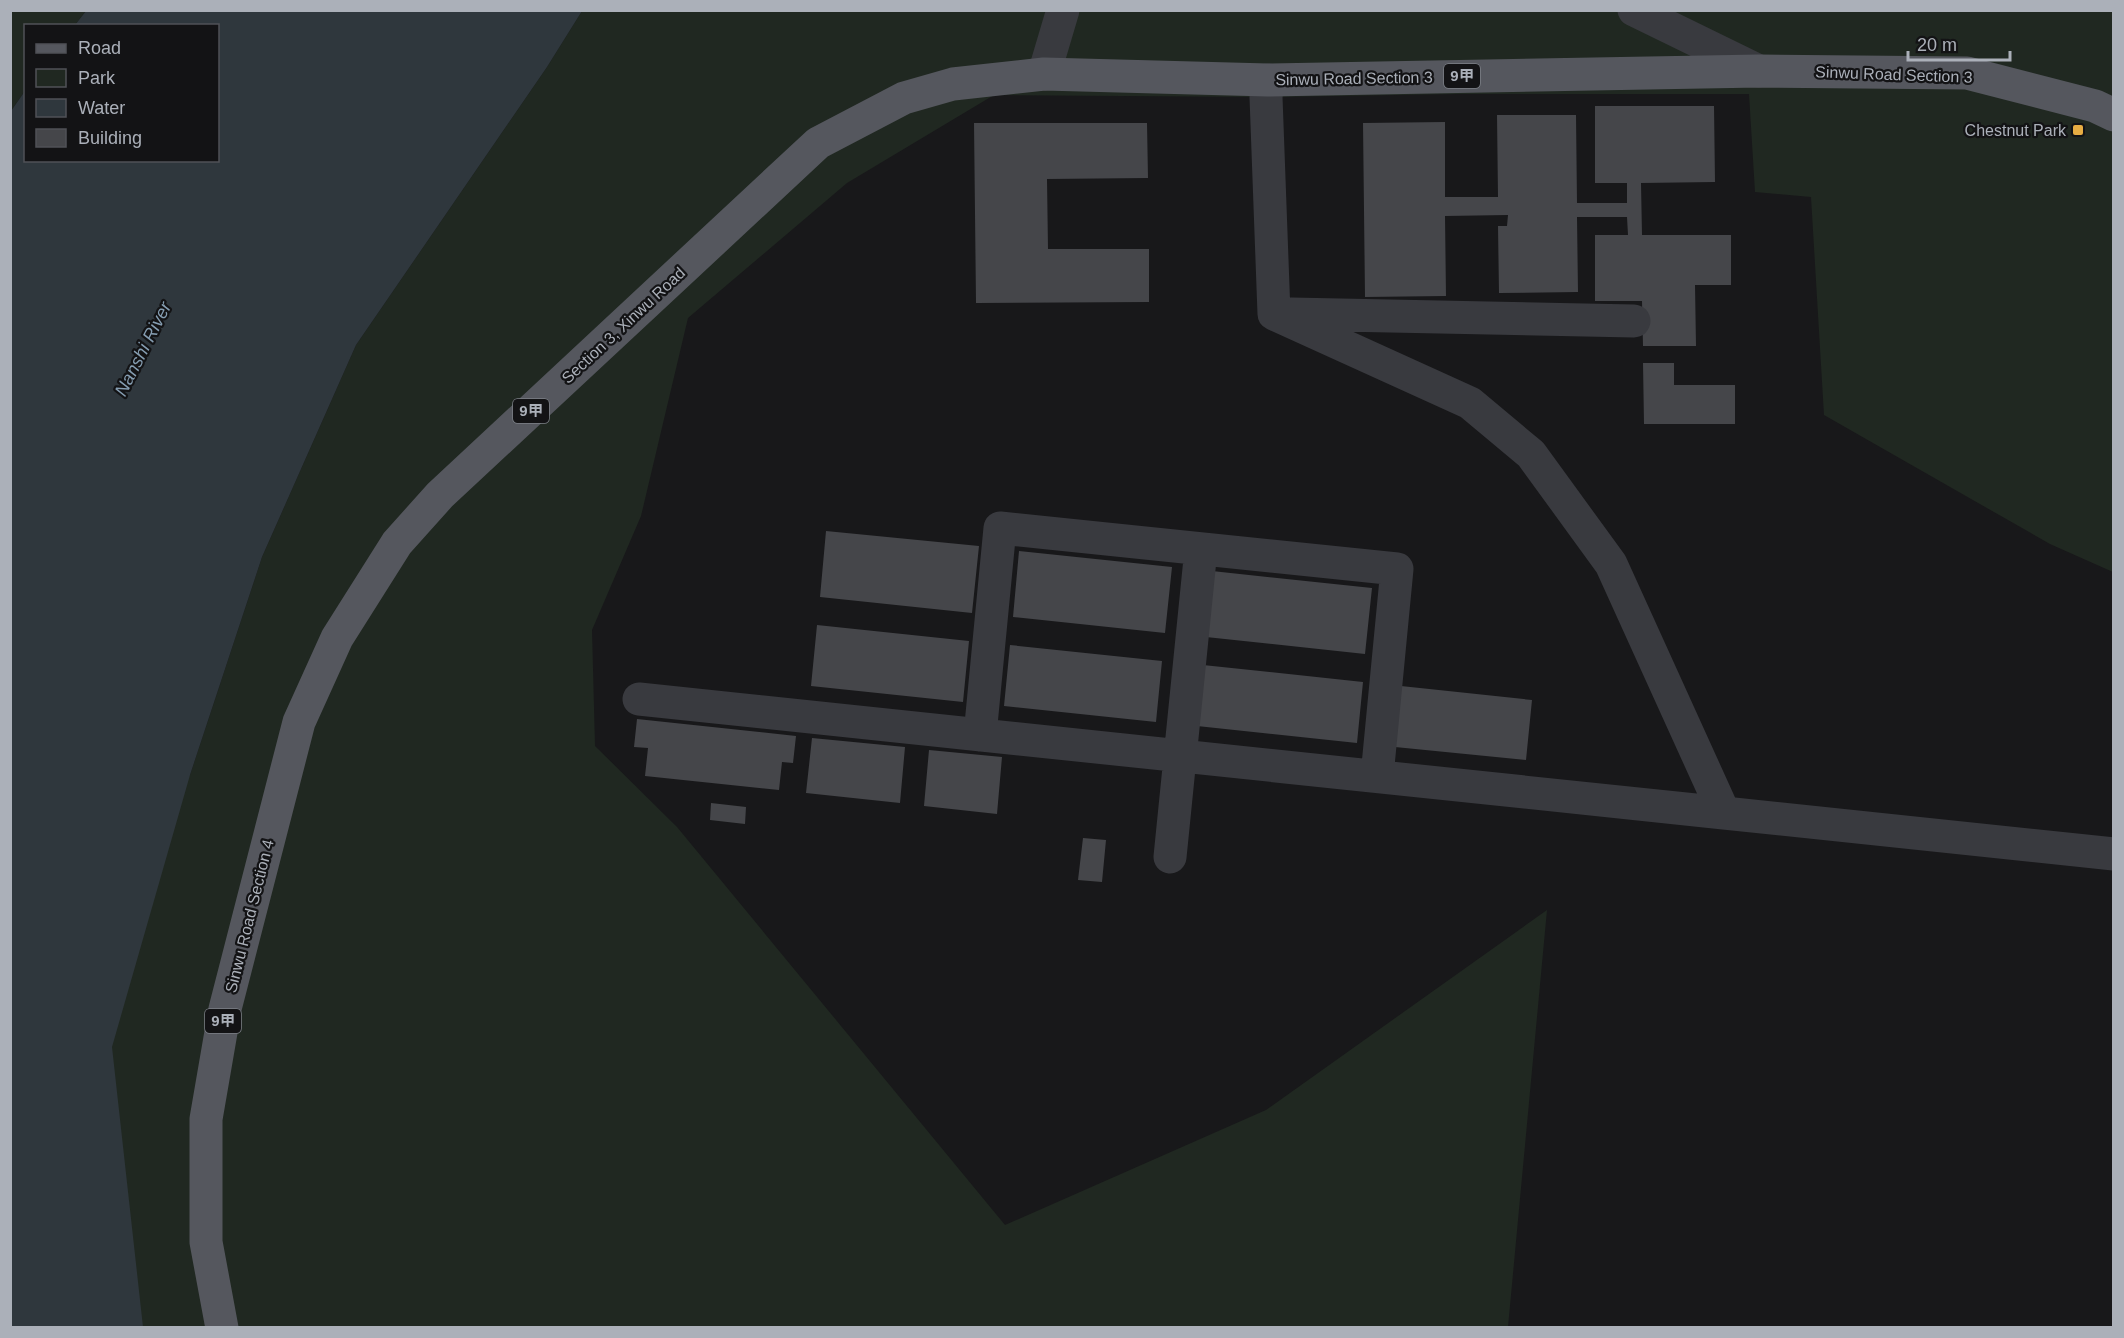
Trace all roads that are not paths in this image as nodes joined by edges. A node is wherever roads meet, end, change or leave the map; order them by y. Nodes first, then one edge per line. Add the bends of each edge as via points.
1 (1063, 10) edge
2 (1634, 10) edge
3 (1759, 70) junction
4 (1044, 74) junction
5 (1268, 80) junction
6 (2114, 116) edge
7 (1274, 314) junction
8 (1634, 321) dead end
9 (1202, 549) junction
10 (639, 699) dead end
11 (298, 722) joint
12 (980, 735) junction
13 (1181, 756) junction
14 (1377, 776) junction
15 (1724, 813) junction
16 (2114, 854) edge
17 (1170, 856) dead end
18 (222, 1328) edge

1 - 4 street
2 - 3 street
3 - 5 main road, Sinwu Road Section 3 / 9甲
3 - 6 main road, Sinwu Road Section 3 / 9甲 via 1967,73 2095,106
4 - 5 main road, Sinwu Road Section 3 / 9甲
4 - 11 main road, Sinwu Road Section 3 / 9甲 via 953,84 904,98 818,143 440,495 397,543 343,628
5 - 7 street
7 - 8 street
7 - 15 street via 1470,403 1531,454 1611,564
9 - 12 street via 1000,528
9 - 13 street
9 - 14 street via 1397,569
10 - 12 street
11 - 18 main road, Sinwu Road Section 4 / 9甲 via 225,1009 206,1119 206,1242
12 - 13 street
13 - 14 street
13 - 17 street
14 - 15 street
15 - 16 street

